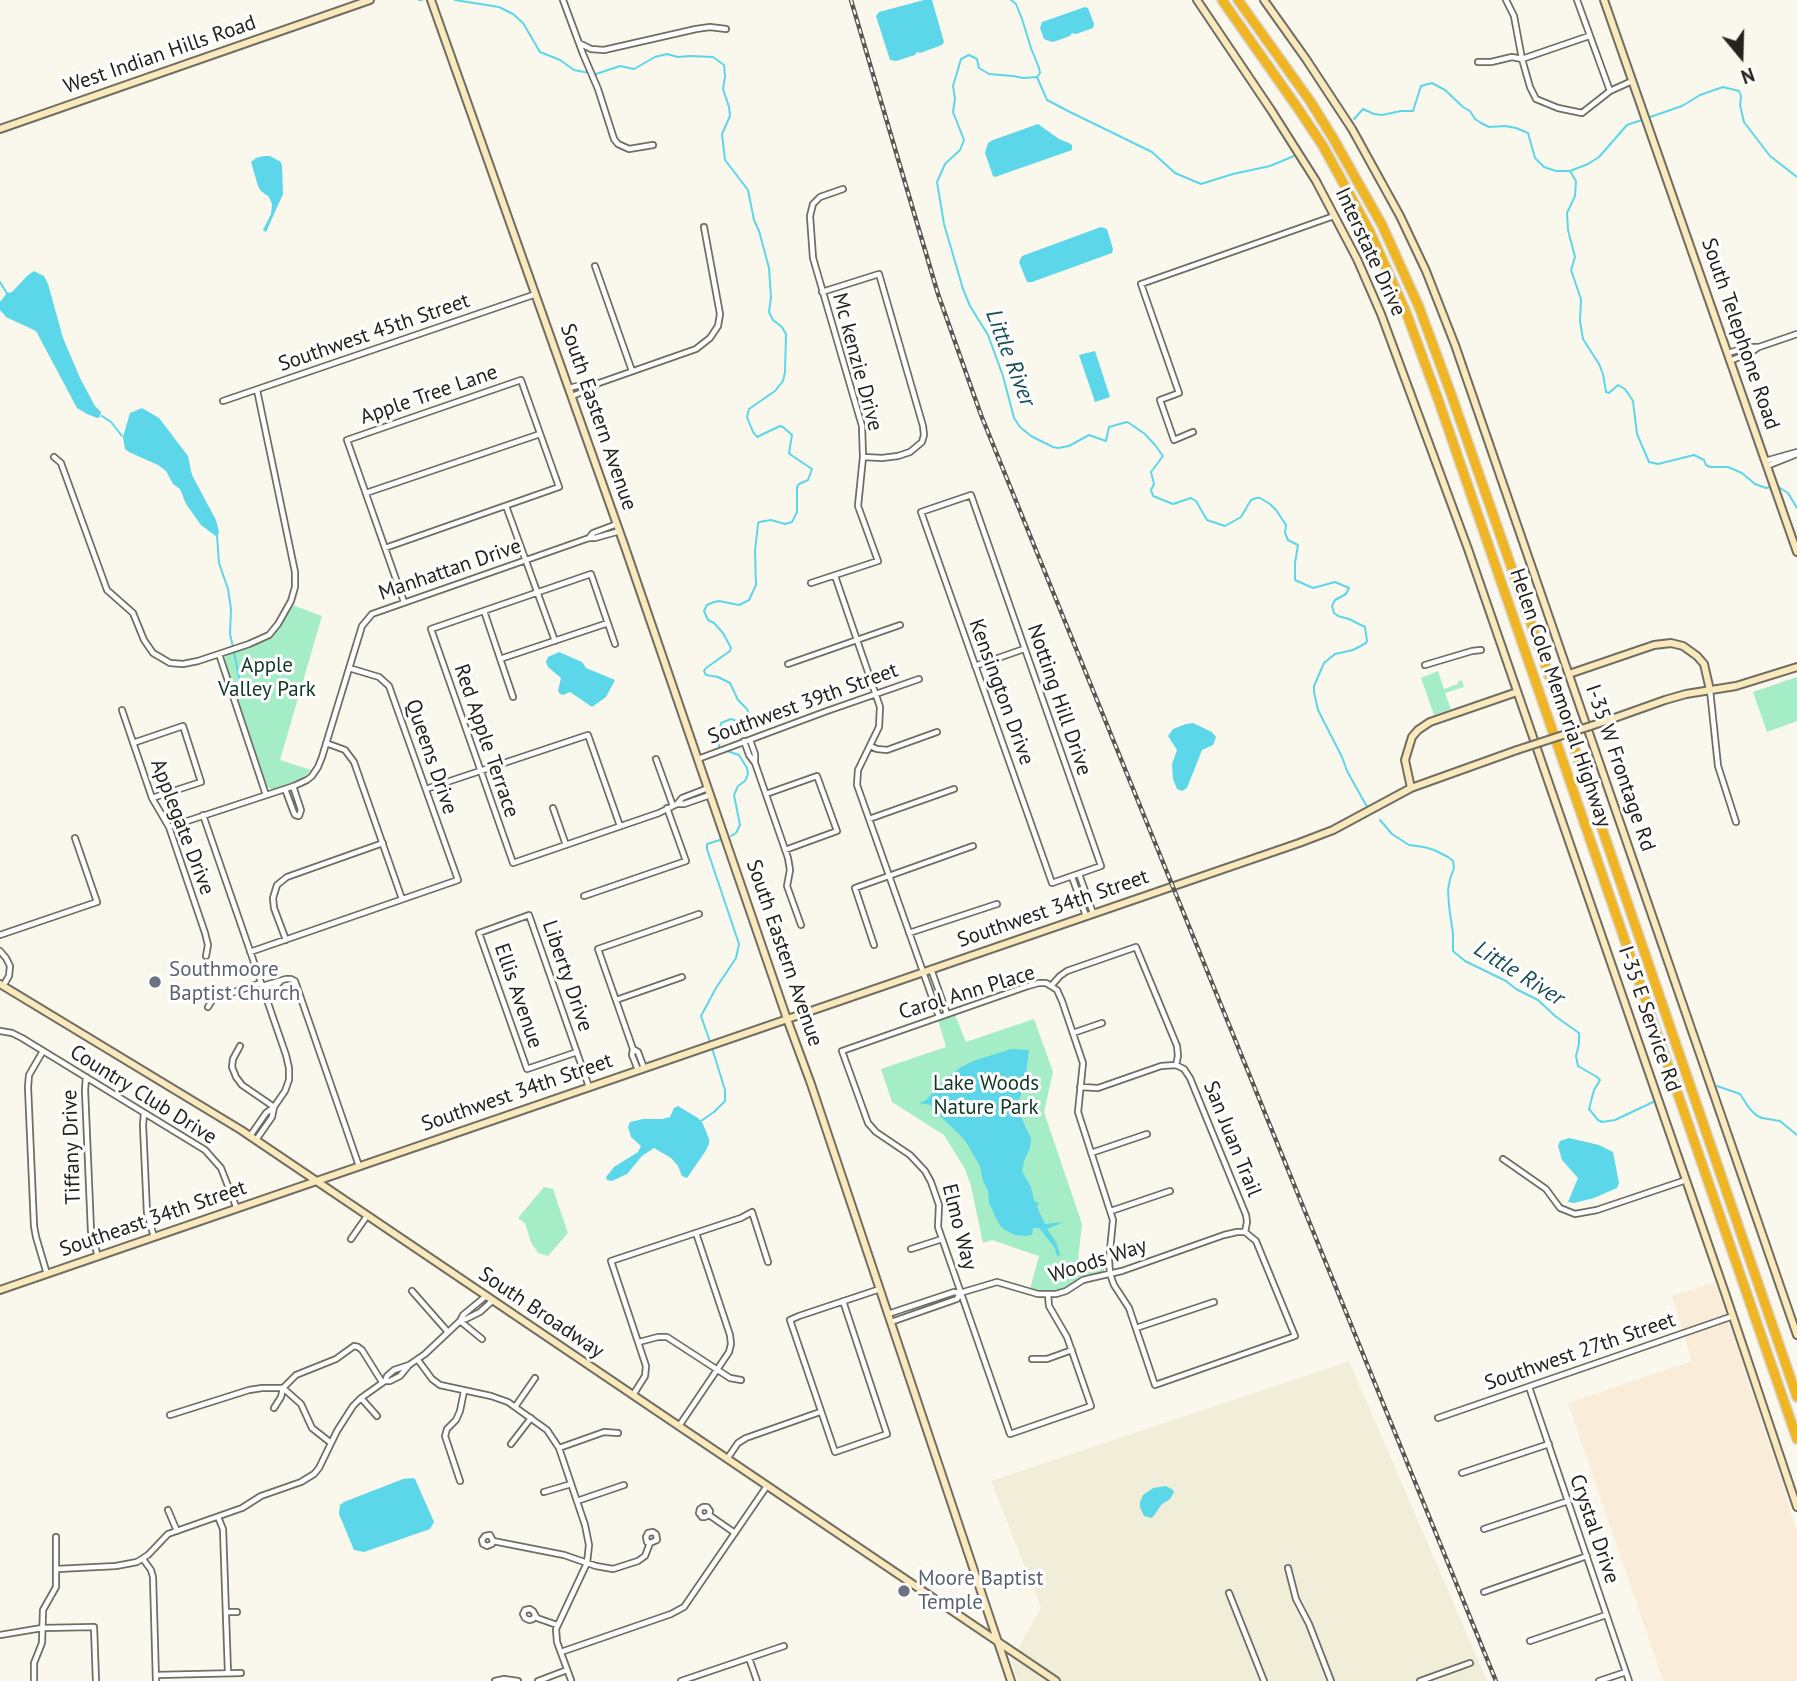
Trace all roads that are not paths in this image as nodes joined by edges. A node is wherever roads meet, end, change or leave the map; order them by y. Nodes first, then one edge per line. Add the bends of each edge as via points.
1 (370, 0) edge
2 (430, 0) edge
3 (563, 0) edge
4 (1197, 0) edge
5 (1222, 0) edge
6 (1238, 0) edge
7 (1264, 0) edge
8 (1506, 0) edge
9 (1577, 0) edge
10 (1604, 0) edge
11 (726, 29) dead end
12 (1589, 36) junction
13 (579, 43) junction
14 (1522, 59) junction
15 (1478, 62) dead end
16 (1633, 81) junction
17 (1609, 91) junction
18 (0, 129) edge
19 (653, 145) dead end
20 (843, 189) dead end
21 (1335, 215) junction
22 (704, 227) dead end
23 (595, 266) dead end
24 (822, 292) junction
25 (536, 294) junction
26 (1797, 334) edge
27 (1759, 347) junction
28 (1728, 353) junction
29 (1730, 361) junction
30 (632, 371) junction
31 (257, 390) junction
32 (570, 392) junction
33 (223, 401) dead end
34 (1193, 432) dead end
35 (540, 434) junction
36 (1797, 453) edge
37 (54, 457) dead end
38 (863, 457) junction
39 (1766, 464) junction
40 (366, 494) junction
41 (971, 495) joint
42 (506, 506) junction
43 (618, 527) junction
44 (1466, 543) joint
45 (385, 548) junction
46 (1797, 552) edge
47 (526, 560) junction
48 (835, 575) junction
49 (811, 583) dead end
50 (537, 592) junction
51 (404, 603) junction
52 (484, 611) junction
53 (608, 623) junction
54 (900, 625) dead end
55 (857, 640) junction
56 (555, 641) junction
57 (615, 645) dead end
58 (1024, 649) junction
59 (1481, 650) dead end
60 (219, 654) junction
61 (500, 659) junction
62 (789, 664) dead end
63 (1425, 665) dead end
64 (975, 666) junction
65 (1797, 667) edge
66 (349, 668) junction
67 (1569, 674) junction
68 (919, 679) dead end
69 (1710, 690) junction
70 (1517, 692) junction
71 (876, 694) junction
72 (513, 696) dead end
73 (122, 710) dead end
74 (937, 732) dead end
75 (747, 740) junction
76 (132, 743) junction
77 (326, 743) junction
78 (870, 746) junction
79 (698, 759) junction
80 (656, 760) dead end
81 (480, 771) junction
82 (293, 786) junction
83 (1411, 788) junction
84 (285, 789) junction
85 (426, 789) junction
86 (954, 789) dead end
87 (709, 792) junction
88 (766, 794) junction
89 (266, 795) junction
90 (152, 798) junction
91 (672, 806) junction
92 (553, 808) dead end
93 (203, 816) junction
94 (869, 818) junction
95 (1736, 822) dead end
96 (620, 826) junction
97 (169, 827) junction
98 (75, 838) dead end
99 (383, 843) junction
100 (566, 845) junction
101 (973, 846) dead end
102 (785, 850) junction
103 (1079, 874) junction
104 (888, 876) junction
105 (1072, 877) junction
106 (1052, 883) joint
107 (584, 896) dead end
108 (402, 899) junction
109 (996, 904) dead end
110 (699, 914) dead end
111 (1090, 915) junction
112 (800, 925) dead end
113 (479, 933) joint
114 (909, 933) junction
115 (0, 935) edge
116 (286, 940) junction
117 (874, 945) dead end
118 (1136, 947) joint
119 (0, 951) edge
120 (250, 952) junction
121 (206, 956) dead end
122 (931, 969) junction
123 (923, 972) junction
124 (682, 977) dead end
125 (2, 985) edge
126 (1051, 986) junction
127 (262, 987) junction
128 (616, 1000) junction
129 (208, 1007) dead end
130 (947, 1014) junction
131 (939, 1017) junction
132 (787, 1019) junction
133 (1102, 1023) dead end
134 (0, 1031) edge
135 (1073, 1033) junction
136 (240, 1046) dead end
137 (43, 1051) junction
138 (577, 1052) junction
139 (842, 1052) joint
140 (1176, 1065) junction
141 (641, 1069) junction
142 (86, 1077) junction
143 (589, 1087) junction
144 (1080, 1087) junction
145 (274, 1107) junction
146 (144, 1113) junction
147 (260, 1121) junction
148 (266, 1125) junction
149 (1146, 1134) dead end
150 (253, 1138) junction
151 (1091, 1153) junction
152 (1503, 1158) dead end
153 (359, 1166) junction
154 (335, 1175) junction
155 (1686, 1180) junction
156 (317, 1181) junction
157 (1170, 1191) dead end
158 (335, 1193) junction
159 (237, 1209) junction
160 (1111, 1211) junction
161 (368, 1216) junction
162 (1245, 1232) junction
163 (695, 1233) junction
164 (154, 1237) junction
165 (942, 1238) junction
166 (351, 1239) dead end
167 (911, 1249) dead end
168 (98, 1257) junction
169 (768, 1262) dead end
170 (1110, 1273) junction
171 (47, 1274) junction
172 (880, 1289) junction
173 (0, 1290) edge
174 (412, 1291) dead end
175 (960, 1293) junction
176 (1048, 1295) junction
177 (489, 1299) junction
178 (843, 1301) junction
179 (1214, 1302) dead end
180 (888, 1314) junction
181 (1732, 1316) junction
182 (460, 1320) junction
183 (891, 1322) junction
184 (1136, 1328) junction
185 (448, 1332) junction
186 (1797, 1335) edge
187 (355, 1338) dead end
188 (482, 1339) dead end
189 (639, 1342) junction
190 (356, 1346) junction
191 (1072, 1350) junction
192 (1032, 1359) dead end
193 (418, 1360) junction
194 (717, 1369) junction
195 (535, 1378) dead end
196 (741, 1380) dead end
197 (384, 1381) junction
198 (1529, 1387) junction
199 (283, 1388) junction
200 (464, 1391) junction
201 (632, 1395) junction
202 (1797, 1397) edge
203 (361, 1398) junction
204 (515, 1407) junction
205 (274, 1408) dead end
206 (820, 1412) junction
207 (170, 1415) dead end
208 (377, 1416) dead end
209 (531, 1418) junction
210 (1438, 1418) dead end
211 (678, 1427) junction
212 (618, 1433) dead end
213 (1797, 1439) edge
214 (331, 1443) junction
215 (511, 1444) dead end
216 (1549, 1444) junction
217 (558, 1448) junction
218 (727, 1459) junction
219 (1462, 1473) dead end
220 (460, 1481) dead end
221 (571, 1484) junction
222 (624, 1485) dead end
223 (767, 1486) junction
224 (544, 1492) dead end
225 (577, 1501) junction
226 (1568, 1501) junction
227 (1797, 1507) edge
228 (168, 1510) dead end
229 (709, 1515) dead end
230 (218, 1517) junction
231 (1484, 1529) dead end
232 (177, 1531) junction
233 (735, 1533) junction
234 (56, 1537) dead end
235 (493, 1541) dead end
236 (650, 1543) dead end
237 (1587, 1556) junction
238 (143, 1559) junction
239 (587, 1563) junction
240 (57, 1569) junction
241 (1288, 1569) dead end
242 (1484, 1592) dead end
243 (1228, 1593) dead end
244 (226, 1612) junction
245 (237, 1612) dead end
246 (1606, 1615) junction
247 (535, 1616) dead end
248 (557, 1625) junction
249 (42, 1628) junction
250 (0, 1636) edge
251 (1530, 1641) dead end
252 (998, 1642) junction
253 (784, 1646) dead end
254 (561, 1652) junction
255 (749, 1658) junction
256 (1470, 1663) dead end
257 (567, 1670) junction
258 (241, 1672) dead end
259 (1626, 1672) junction
260 (228, 1673) junction
261 (156, 1678) edge
262 (571, 1680) edge
263 (34, 1681) edge
264 (96, 1681) edge
265 (495, 1681) edge
266 (518, 1681) edge
267 (538, 1681) edge
268 (681, 1681) edge
269 (757, 1681) edge
270 (1011, 1681) edge
271 (1056, 1681) edge
272 (1264, 1681) edge
273 (1331, 1681) edge
274 (1420, 1681) edge
275 (1599, 1681) edge
276 (1629, 1681) edge

1 - 18 street, West Indian Hills Road
2 - 25 street, South Eastern Avenue
3 - 13 street
4 - 21 street, Interstate Drive via 1296,147
5 - 213 highway, Helen Cole Memorial Highway via 1323,146 1370,232 1406,312
6 - 202 highway, Helen Cole Memorial Highway via 1334,138 1382,225 1419,307
7 - 67 street, I-35 W Frontage Rd via 1346,119 1426,271
8 - 14 street via 1514,16
9 - 12 street
10 - 16 street, South Telephone Road
11 - 13 street via 696,29 604,50
12 - 14 street
12 - 17 street
13 - 19 street via 616,142 629,149
14 - 15 street
14 - 17 street via 1533,96 1558,108 1582,113
16 - 17 street
16 - 28 street, South Telephone Road
20 - 24 street, Mc kenzie Drive via 820,197 810,216 813,258
21 - 34 street via 1141,284 1179,393 1160,400 1174,440
21 - 44 street, Interstate Drive via 1381,314
22 - 30 street via 720,314 715,331 696,349
23 - 30 street
24 - 38 street, Mc kenzie Drive via 862,426
24 - 38 street via 879,274 923,426 922,442 910,452
25 - 31 street, Southwest 45th Street
25 - 32 street, South Eastern Avenue
26 - 27 street
27 - 28 street
27 - 29 street
28 - 29 street, South Telephone Road
29 - 39 street, South Telephone Road
30 - 32 street via 590,389
31 - 33 street, Southwest 45th Street
31 - 60 street via 295,587 285,612 268,635
32 - 43 street, South Eastern Avenue
35 - 40 street
35 - 40 street, Apple Tree Lane via 521,380 347,440
35 - 42 street via 559,487
36 - 39 street
37 - 60 street via 61,463 107,590 133,613 149,649 170,663
38 - 48 street, Mc kenzie Drive via 858,506 878,561
39 - 46 street, South Telephone Road
40 - 45 street
41 - 58 street, Notting Hill Drive
41 - 64 street, Kensington Drive via 921,512
42 - 45 street
42 - 47 street
43 - 47 street, Manhattan Drive
43 - 79 street, South Eastern Avenue
44 - 70 street, I-35 E Service Rd
45 - 51 street
47 - 50 street
47 - 51 street, Manhattan Drive
48 - 49 street
48 - 55 street
50 - 52 street
50 - 53 street via 592,574
50 - 56 street
51 - 66 street, Manhattan Drive via 376,612 365,621
52 - 61 street
52 - 81 street, Red Apple Terrace via 431,629
53 - 56 street
53 - 57 street
54 - 55 street
55 - 62 street
55 - 71 street
56 - 61 street
58 - 64 street
58 - 103 street, Notting Hill Drive via 1101,866
59 - 63 street
60 - 89 street
61 - 72 street
64 - 106 street, Kensington Drive
65 - 69 street, Southwest 34th Street
66 - 77 street, Manhattan Drive
66 - 85 street, Queens Drive via 379,677 389,686
67 - 69 street via 1671,643 1683,646 1704,664
67 - 186 street, I-35 W Frontage Rd
68 - 71 street, Southwest 39th Street
69 - 83 street, Southwest 34th Street, bridge via 1665,699
69 - 95 street via 1718,766
70 - 83 street via 1418,730 1405,760
70 - 155 street, I-35 E Service Rd
71 - 75 street, Southwest 39th Street
71 - 78 street via 880,720
73 - 76 street, Applegate Drive
74 - 78 street via 887,750
75 - 79 street, Southwest 39th Street
75 - 88 street
76 - 90 street, Applegate Drive
76 - 90 street via 183,726 201,782
77 - 82 street, Manhattan Drive via 316,771
77 - 99 street via 351,756
78 - 94 street via 857,778
79 - 87 street, South Eastern Avenue
80 - 91 street
81 - 85 street
81 - 96 street via 587,734
81 - 100 street, Red Apple Terrace via 513,863
82 - 84 street, Manhattan Drive
82 - 84 street via 299,816
83 - 111 street, Southwest 34th Street via 1299,844
84 - 89 street, Manhattan Drive
85 - 108 street, Queens Drive via 458,880
86 - 94 street
87 - 91 street
87 - 132 street, South Eastern Avenue
88 - 102 street
88 - 102 street via 817,776 837,831
89 - 93 street, Manhattan Drive
90 - 97 street, Applegate Drive
91 - 96 street
91 - 107 street via 686,861
92 - 100 street
93 - 97 street, Manhattan Drive
93 - 120 street
94 - 104 street
96 - 100 street
97 - 121 street, Applegate Drive via 205,933
98 - 115 street via 97,902
99 - 108 street
99 - 116 street via 287,877 277,886 274,908
101 - 104 street
102 - 112 street via 790,870 787,886
103 - 105 street, Notting Hill Drive
103 - 111 street
104 - 114 street
104 - 117 street via 855,888
105 - 106 street, Notting Hill Drive
105 - 111 street
108 - 116 street
109 - 114 street
110 - 128 street via 598,948
111 - 122 street, Southwest 34th Street
113 - 138 street, Ellis Avenue via 527,1069
113 - 138 street, Liberty Drive via 529,915
114 - 123 street
116 - 120 street
118 - 126 street, Carol Ann Place via 1067,971
118 - 140 street, San Juan Trail via 1177,1046
119 - 125 street via 10,966
120 - 127 street
122 - 123 street, Southwest 34th Street
122 - 130 street
123 - 131 street
123 - 132 street, Southwest 34th Street
124 - 128 street
125 - 150 street, South Broadway
126 - 130 street, Carol Ann Place via 1034,984
126 - 135 street via 1062,1001
127 - 129 street via 213,999
127 - 145 street via 289,1068 285,1091
127 - 153 street via 295,981
128 - 141 street via 632,1055
130 - 131 street, Carol Ann Place
131 - 139 street, Carol Ann Place
132 - 141 street, Southwest 34th Street
132 - 172 street, South Eastern Avenue
133 - 135 street
134 - 137 street, Country Club Drive
135 - 144 street via 1083,1063
136 - 145 street via 233,1059 236,1077
137 - 142 street, Country Club Drive
137 - 171 street via 28,1087 34,1226
138 - 143 street, Liberty Drive
139 - 165 street, Elmo Way via 868,1123 910,1155 929,1178 938,1199
140 - 144 street via 1098,1088
140 - 162 street, San Juan Trail via 1187,1073 1197,1094 1246,1215
141 - 143 street, Southwest 34th Street
142 - 146 street, Country Club Drive
142 - 168 street, Tiffany Drive via 91,1231
143 - 153 street, Southwest 34th Street
144 - 151 street via 1078,1112
145 - 147 street
145 - 148 street
146 - 159 street, Country Club Drive via 211,1155
146 - 164 street via 147,1213
147 - 148 street
147 - 150 street
148 - 150 street
149 - 151 street
150 - 156 street, South Broadway
151 - 160 street
152 - 155 street via 1546,1189 1560,1208 1575,1214
153 - 154 street, Southwest 34th Street
154 - 156 street, Southwest 34th Street
154 - 158 street
155 - 181 street, I-35 E Service Rd
156 - 158 street, South Broadway
156 - 159 street, Southeast 34th Street
157 - 160 street
158 - 161 street, South Broadway
159 - 164 street, Southeast 34th Street
160 - 170 street
161 - 166 street
161 - 177 street, South Broadway
162 - 170 street, Woods Way
162 - 184 street via 1256,1241 1295,1336 1154,1385
163 - 169 street via 752,1212
163 - 189 street via 611,1261
163 - 194 street via 731,1340
164 - 168 street, Southeast 34th Street
165 - 167 street
165 - 175 street, Elmo Way
168 - 171 street, Southeast 34th Street
170 - 176 street, Woods Way
170 - 184 street
171 - 173 street, Southeast 34th Street
172 - 178 street
172 - 180 street, South Eastern Avenue
174 - 185 street
175 - 176 street, Woods Way via 997,1282
175 - 180 street, Woods Way
175 - 183 street, Woods Way via 957,1299
175 - 191 street, Elmo Way via 1010,1434 1091,1406
176 - 191 street
177 - 182 street via 480,1312
177 - 201 street, South Broadway
178 - 206 street via 790,1321
178 - 206 street via 887,1434 835,1452
179 - 184 street
180 - 183 street, South Eastern Avenue
181 - 198 street, Southwest 27th Street
181 - 227 street, I-35 E Service Rd
182 - 185 street
182 - 188 street
183 - 252 street, South Eastern Avenue
185 - 193 street
187 - 190 street
189 - 194 street via 667,1337
189 - 201 street via 646,1371
190 - 197 street
190 - 199 street via 296,1375
191 - 192 street
193 - 197 street via 394,1370
193 - 200 street via 436,1383
194 - 196 street
194 - 211 street
195 - 204 street
197 - 203 street
198 - 210 street, Southwest 27th Street
198 - 216 street, Crystal Drive
199 - 205 street
199 - 207 street via 249,1390
199 - 214 street via 301,1404 312,1428
200 - 204 street
200 - 220 street via 460,1411 445,1436
201 - 211 street, South Broadway
203 - 208 street
203 - 214 street
204 - 209 street
206 - 218 street via 746,1438
209 - 215 street
209 - 217 street via 547,1430
211 - 218 street, South Broadway
212 - 217 street via 604,1432
214 - 230 street via 319,1468 302,1482
216 - 219 street
216 - 226 street, Crystal Drive
217 - 221 street
218 - 223 street, South Broadway
221 - 224 street
221 - 225 street
222 - 225 street
223 - 233 street
223 - 252 street, South Broadway
225 - 239 street via 588,1536
226 - 231 street
226 - 237 street, Crystal Drive
228 - 232 street
229 - 233 street
230 - 232 street
230 - 244 street via 223,1529
232 - 238 street
233 - 254 street via 681,1609
234 - 240 street
235 - 239 street
236 - 239 street via 645,1556 615,1569
237 - 242 street
237 - 246 street, Crystal Drive
238 - 240 street
238 - 261 street via 153,1577
239 - 248 street
240 - 249 street
241 - 273 street
243 - 272 street
244 - 245 street
244 - 260 street
246 - 251 street
246 - 259 street, Crystal Drive
247 - 248 street
248 - 254 street
249 - 250 street
249 - 263 street
249 - 264 street via 94,1627
252 - 270 street, South Eastern Avenue
252 - 271 street, South Broadway
253 - 255 street
254 - 257 street
255 - 268 street
255 - 269 street
256 - 274 street
257 - 262 street
257 - 267 street
258 - 260 street
259 - 275 street
259 - 276 street, Crystal Drive
260 - 261 street
265 - 266 street

